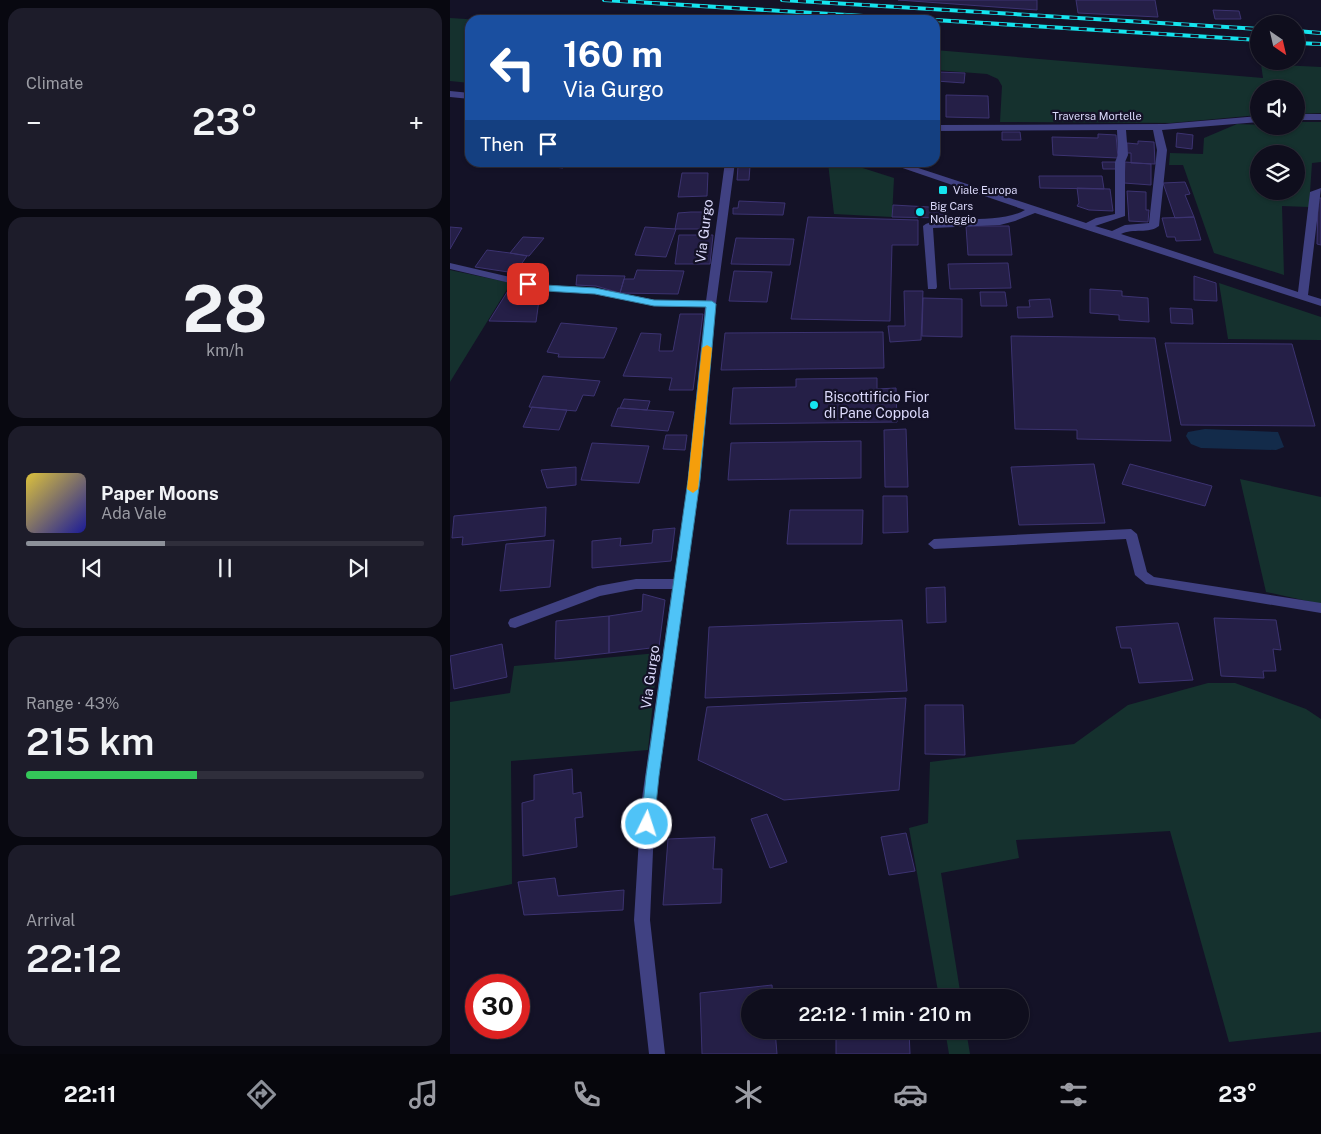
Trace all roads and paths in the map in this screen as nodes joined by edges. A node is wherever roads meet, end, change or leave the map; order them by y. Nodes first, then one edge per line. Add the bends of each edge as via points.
1 (450, 94) edge
2 (465, 96) edge
3 (1305, 117) edge
4 (1321, 117) edge
5 (1250, 120) edge
6 (1121, 127) junction
7 (1157, 127) junction
8 (940, 128) edge
9 (729, 167) edge
10 (904, 167) edge
11 (1321, 191) edge
12 (1034, 209) junction
13 (1088, 226) junction
14 (1113, 234) junction
15 (1308, 248) junction
16 (1321, 250) edge
17 (450, 266) edge
18 (932, 287) dead end
19 (1302, 296) junction
20 (1321, 303) edge
21 (712, 304) junction
22 (934, 544) dead end
23 (679, 584) junction
24 (1321, 608) edge
25 (515, 623) dead end
26 (657, 1054) edge

1 - 2 street
3 - 4 street
5 - 7 street, Traversa Mortelle
6 - 7 street, Traversa Mortelle
6 - 8 street, Traversa Mortelle
6 - 13 street via 1120,216
7 - 14 street via 1162,150 1154,226 1125,228
9 - 21 street, Via Gurgo
10 - 12 street
11 - 15 street via 1315,192
12 - 13 street
12 - 18 street via 1010,221 928,226
13 - 14 street
14 - 19 street
15 - 16 street
15 - 19 street
17 - 21 street via 545,288 595,291 654,303
19 - 20 street
21 - 23 street, Via Gurgo via 694,480
22 - 24 street via 1131,534 1141,575 1150,581
23 - 25 street via 636,584 598,591
23 - 26 street, Via Gurgo via 648,805 642,920

